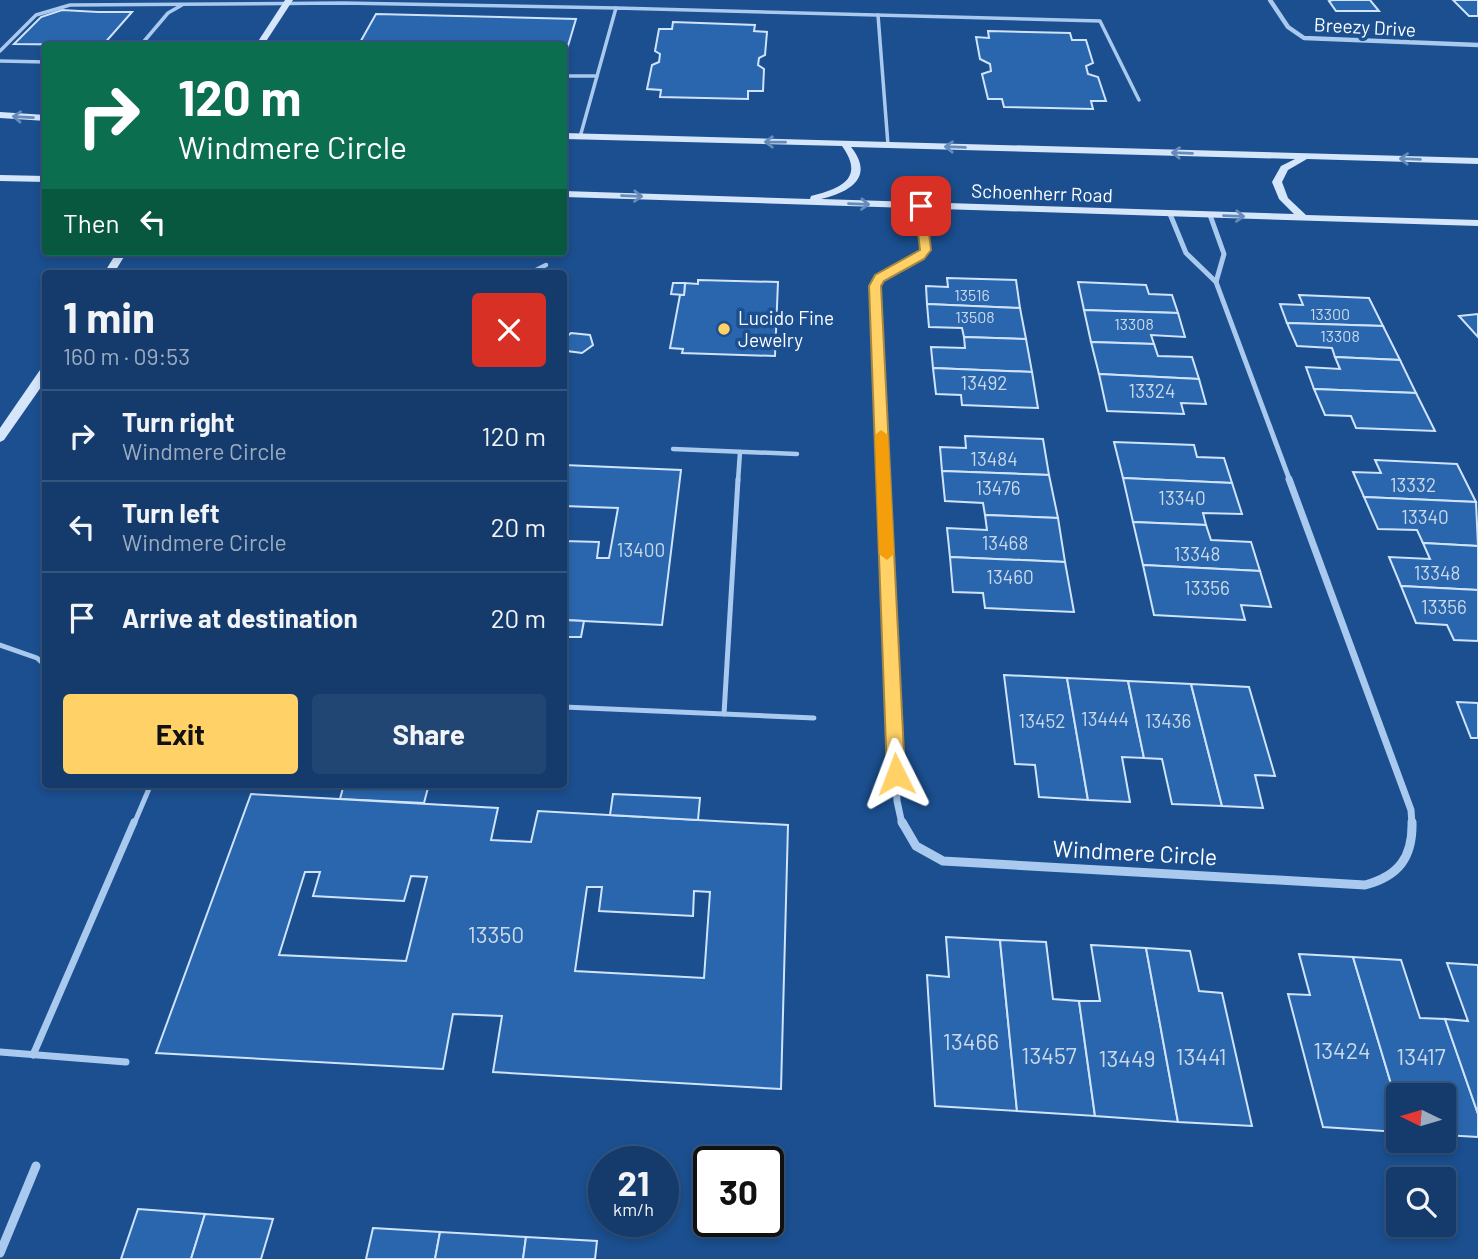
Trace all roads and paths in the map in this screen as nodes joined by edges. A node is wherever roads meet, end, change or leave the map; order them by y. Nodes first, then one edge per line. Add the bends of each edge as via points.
1 (1270, 0) edge
2 (185, 1) edge
3 (288, 1) edge
4 (616, 8) junction
5 (878, 15) junction
6 (143, 42) edge
7 (262, 42) edge
8 (1478, 45) edge
9 (0, 51) edge
10 (0, 61) edge
11 (42, 62) edge
12 (567, 76) edge
13 (597, 76) junction
14 (1139, 100) dead end
15 (0, 116) edge
16 (42, 118) edge
17 (567, 136) edge
18 (580, 136) junction
19 (844, 143) junction
20 (888, 145) junction
21 (1310, 157) junction
22 (1478, 162) edge
23 (0, 178) edge
24 (42, 179) edge
25 (567, 194) edge
26 (796, 202) junction
27 (921, 206) junction
28 (1170, 214) junction
29 (1210, 215) junction
30 (1304, 218) junction
31 (1478, 223) edge
32 (546, 265) dead end
33 (536, 270) edge
34 (1216, 282) junction
35 (42, 376) edge
36 (0, 437) edge
37 (673, 449) dead end
38 (740, 452) junction
39 (797, 454) dead end
40 (0, 645) edge
41 (42, 662) edge
42 (567, 707) edge
43 (724, 715) junction
44 (814, 718) dead end
45 (149, 788) edge
46 (0, 1052) edge
47 (33, 1055) junction
48 (126, 1062) dead end
49 (36, 1166) dead end
50 (0, 1253) edge

1 - 8 street, Breezy Drive via 1288,27 1304,38
2 - 3 lane
2 - 6 lane via 167,13
2 - 9 lane via 70,5 36,15
3 - 4 lane
3 - 7 main road
4 - 5 lane
4 - 13 lane
5 - 14 lane via 1100,21
5 - 20 lane
10 - 11 lane
12 - 13 lane
13 - 18 lane
16 -> 15 main road
17 - 18 main road, Schoenherr Road
19 -> 18 main road, Schoenherr Road
19 - 20 main road, Schoenherr Road
19 - 26 main road via 857,161 854,180 836,192
21 -> 20 main road, Schoenherr Road
22 -> 21 main road, Schoenherr Road
21 - 30 main road via 1284,168 1277,182 1284,199
23 - 24 main road
25 -> 26 main road, Schoenherr Road
26 -> 27 main road, Schoenherr Road
27 - 28 main road, Schoenherr Road
27 - 34 street, Windmere Circle via 926,250 880,278 875,286 897,802 909,839 922,853 943,861 1365,885 1396,874 1407,860 1413,832 1411,810
28 - 29 main road, Schoenherr Road
28 - 34 street, Windmere Circle via 1186,253
29 -> 30 main road, Schoenherr Road
29 - 34 street via 1224,254
30 - 31 main road, Schoenherr Road
32 - 33 lane
35 - 36 main road
37 - 38 lane
38 - 39 lane
38 - 43 lane
40 - 41 lane
42 - 43 lane
43 - 44 lane
45 - 47 lane
46 - 47 lane
47 - 48 lane
49 - 50 street

